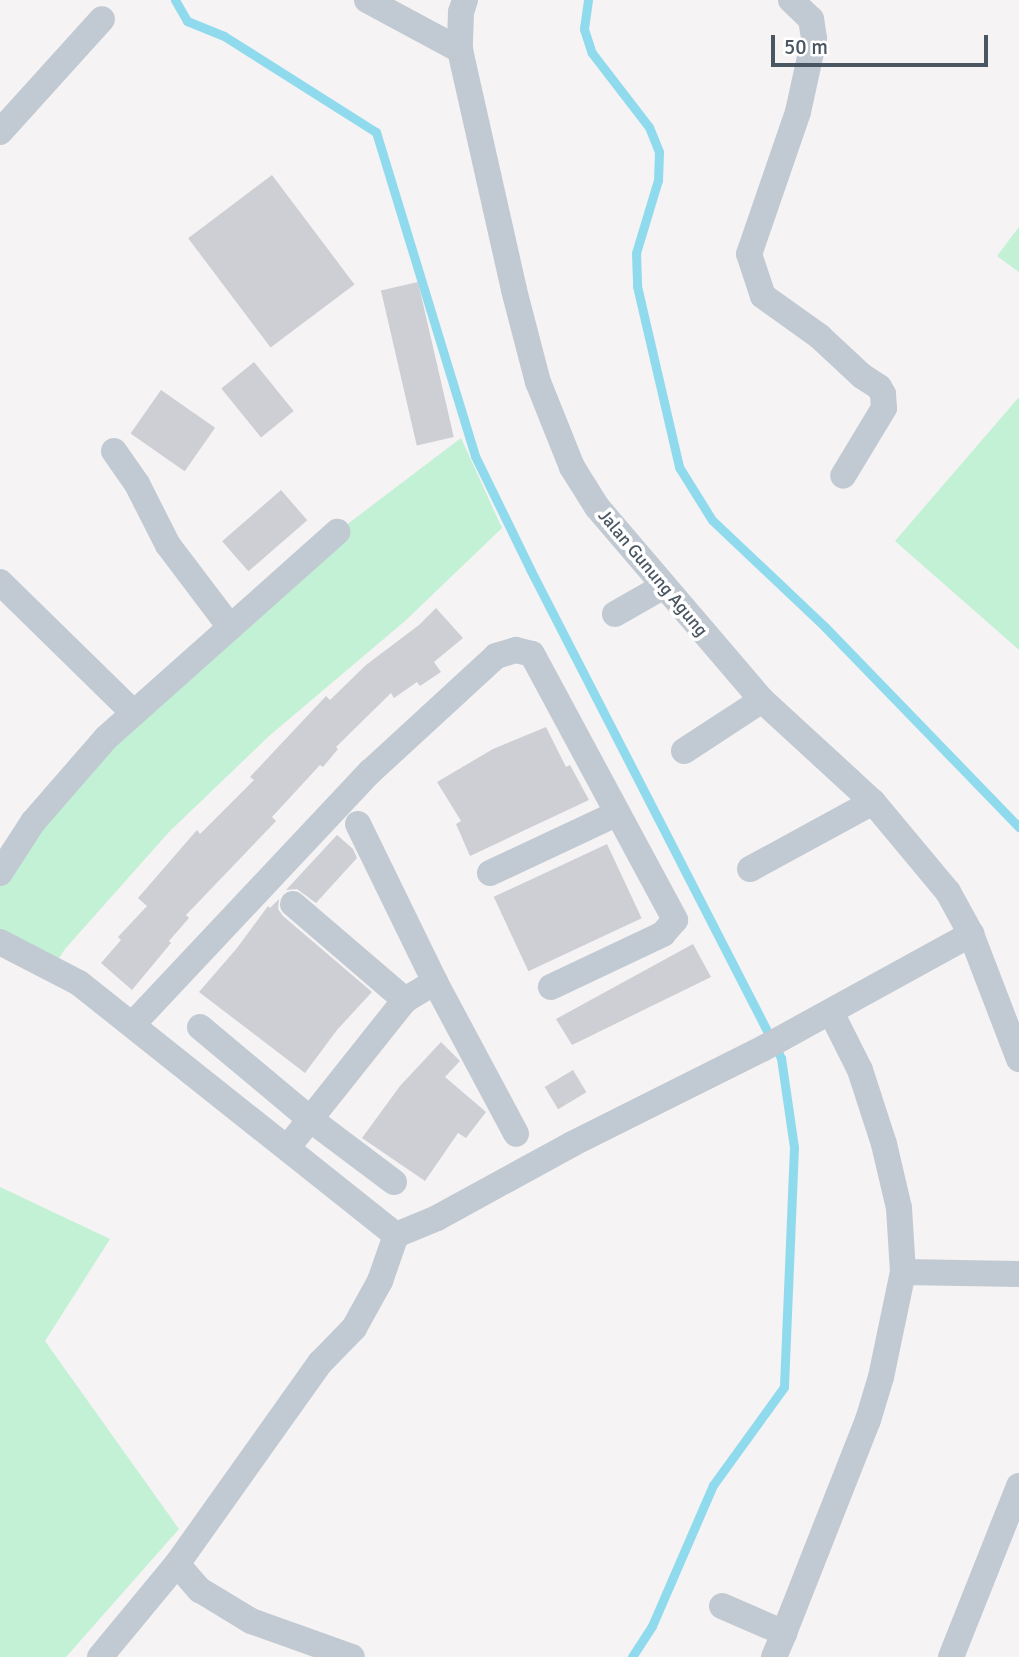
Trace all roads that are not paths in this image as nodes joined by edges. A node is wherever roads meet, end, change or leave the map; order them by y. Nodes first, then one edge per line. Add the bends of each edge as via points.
1 (367, 0) edge
2 (465, 0) edge
3 (792, 0) edge
4 (102, 19) dead end
5 (460, 50) junction
6 (0, 132) edge
7 (114, 451) dead end
8 (843, 476) dead end
9 (337, 532) dead end
10 (0, 582) edge
11 (664, 586) junction
12 (615, 614) dead end
13 (229, 627) junction
14 (762, 700) junction
15 (134, 713) junction
16 (684, 751) dead end
17 (873, 802) junction
18 (616, 814) junction
19 (358, 824) dead end
20 (750, 869) dead end
21 (0, 873) edge
22 (490, 873) dead end
23 (293, 904) dead end
24 (971, 934) junction
25 (0, 942) edge
26 (435, 982) junction
27 (551, 987) dead end
28 (405, 1000) junction
29 (831, 1012) junction
30 (133, 1024) junction
31 (201, 1027) dead end
32 (1019, 1059) edge
33 (310, 1119) junction
34 (516, 1134) dead end
35 (288, 1147) junction
36 (394, 1182) dead end
37 (396, 1235) junction
38 (903, 1272) junction
39 (1019, 1274) edge
40 (1019, 1486) edge
41 (177, 1564) junction
42 (722, 1606) dead end
43 (779, 1645) edge
44 (100, 1657) edge
45 (352, 1657) edge
46 (951, 1657) edge

1 - 5 street
2 - 5 street, Jalan Gunung Agung
3 - 8 street via 811,19 814,39 798,112 749,254 763,296 819,337 883,394 884,408
4 - 6 street
5 - 11 street, Jalan Gunung Agung via 538,382 572,467 597,507
7 - 13 street via 137,484 168,545
9 - 13 street
10 - 15 street
11 - 12 street
11 - 14 street, Jalan Gunung Agung
13 - 15 street
14 - 16 street
14 - 17 street, Jalan Gunung Agung
15 - 21 street via 106,738 33,822
17 - 20 street
17 - 24 street, Jalan Gunung Agung via 948,892
18 - 22 street
18 - 27 street via 675,920 663,934
18 - 30 street via 532,654 516,650 496,656 370,772
19 - 26 street
23 - 28 street
24 - 29 street
24 - 32 street, Jalan Gunung Agung
25 - 30 street via 79,983
26 - 28 street
26 - 34 street
28 - 33 street
29 - 37 street via 437,1218
29 - 38 street via 860,1070 884,1144 899,1208
30 - 35 street
31 - 33 street
33 - 35 street
33 - 36 street
35 - 37 street
37 - 41 street via 380,1281 354,1328 320,1363
38 - 39 street
38 - 43 street via 868,1420
40 - 46 street
41 - 44 street
41 - 45 street via 200,1590 251,1621
42 - 43 street

